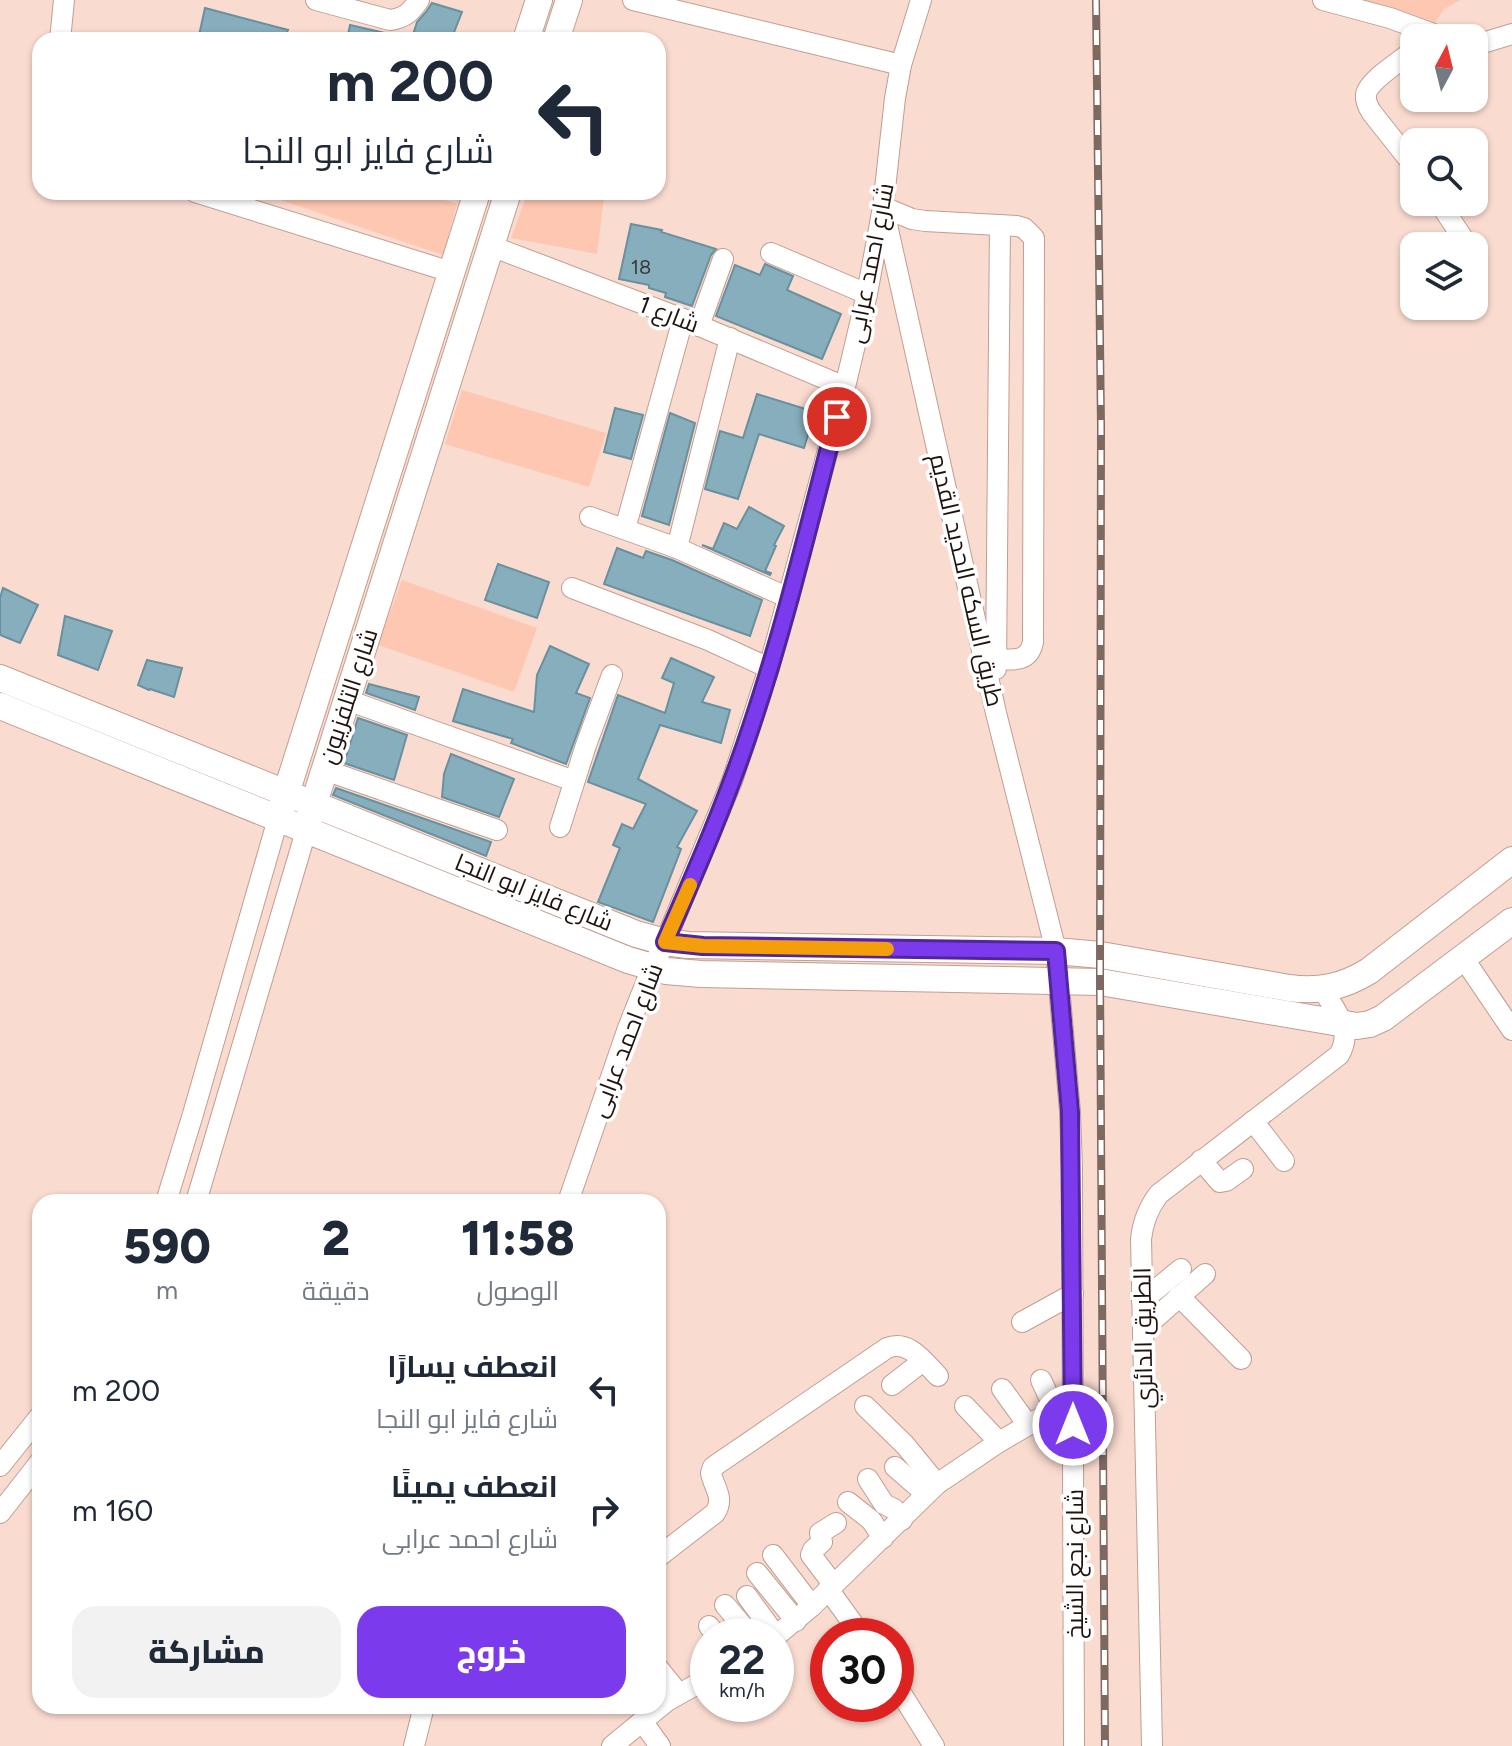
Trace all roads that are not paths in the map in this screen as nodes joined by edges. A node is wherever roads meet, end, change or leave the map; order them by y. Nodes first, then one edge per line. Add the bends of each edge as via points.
1 (64, 0) edge
2 (316, 0) edge
3 (419, 0) edge
4 (539, 0) edge
5 (569, 0) edge
6 (633, 0) edge
7 (921, 0) edge
8 (1323, 0) edge
9 (1405, 24) edge
10 (61, 32) edge
11 (529, 32) edge
12 (559, 32) edge
13 (1512, 34) edge
14 (1488, 41) edge
15 (1400, 61) edge
16 (901, 65) junction
17 (1400, 148) edge
18 (221, 200) edge
19 (474, 200) edge
20 (505, 200) edge
21 (883, 207) junction
22 (1000, 225) junction
23 (491, 246) junction
24 (771, 253) dead end
25 (723, 259) dead end
26 (451, 272) junction
27 (867, 294) junction
28 (691, 322) junction
29 (730, 338) junction
30 (845, 387) junction
31 (590, 517) dead end
32 (625, 529) junction
33 (677, 548) junction
34 (572, 588) dead end
35 (789, 598) junction
36 (997, 659) junction
37 (769, 668) junction
38 (612, 675) dead end
39 (0, 678) edge
40 (347, 700) junction
41 (0, 706) edge
42 (996, 713) junction
43 (325, 770) junction
44 (574, 781) junction
45 (287, 792) junction
46 (315, 803) junction
47 (278, 819) junction
48 (560, 827) dead end
49 (497, 830) dead end
50 (306, 831) junction
51 (1512, 860) edge
52 (1512, 921) edge
53 (665, 942) junction
54 (1056, 951) junction
55 (1464, 959) junction
56 (652, 968) junction
57 (1059, 981) junction
58 (1323, 990) junction
59 (1343, 1025) junction
60 (1512, 1030) edge
61 (1253, 1121) junction
62 (1201, 1160) junction
63 (1284, 1161) dead end
64 (1243, 1169) dead end
65 (168, 1194) edge
66 (198, 1194) edge
67 (571, 1194) edge
68 (1181, 1269) dead end
69 (1205, 1274) dead end
70 (1073, 1294) junction
71 (1179, 1296) junction
72 (1142, 1301) junction
73 (1022, 1322) dead end
74 (1143, 1329) junction
75 (1241, 1359) dead end
76 (923, 1361) junction
77 (938, 1376) dead end
78 (1041, 1380) dead end
79 (892, 1385) dead end
80 (1002, 1389) dead end
81 (1064, 1404) junction
82 (965, 1406) dead end
83 (870, 1418) dead end
84 (1028, 1425) junction
85 (32, 1426) edge
86 (999, 1442) junction
87 (0, 1466) edge
88 (895, 1467) dead end
89 (32, 1472) edge
90 (868, 1479) dead end
91 (932, 1489) junction
92 (848, 1502) dead end
93 (0, 1513) edge
94 (902, 1520) junction
95 (836, 1523) dead end
96 (883, 1538) junction
97 (666, 1551) edge
98 (773, 1555) dead end
99 (757, 1573) dead end
100 (830, 1587) junction
101 (747, 1596) dead end
102 (725, 1605) dead end
103 (812, 1606) junction
104 (736, 1618) edge
105 (763, 1618) edge
106 (850, 1618) edge
107 (796, 1621) joint
108 (666, 1678) edge
109 (690, 1688) edge
110 (679, 1694) junction
111 (666, 1702) edge
112 (422, 1714) edge
113 (651, 1714) edge
114 (914, 1714) edge
115 (642, 1721) junction
116 (414, 1746) edge
117 (612, 1746) edge
118 (660, 1746) edge
119 (934, 1746) edge
120 (1074, 1746) edge
121 (1152, 1746) edge

1 - 10 street
2 - 3 street via 390,20 409,13
4 - 11 main road
5 - 12 main road
6 - 16 street
7 - 16 street, شارع احمد عرابى
8 - 9 street
13 - 14 street
15 - 17 street via 1366,95 1367,105
16 - 21 street, شارع احمد عرابى
18 - 26 street
19 - 26 main road, شارع التلفزيون
20 - 23 main road, شارع التلفزيون
21 - 22 street via 925,221
21 - 27 street, شارع احمد عرابى
21 - 42 street, طريق السكه الحديد القديم
22 - 36 street
22 - 36 street via 1024,228 1035,244 1034,626 1027,656
23 - 28 street, شارع 1
23 - 40 main road, شارع التلفزيون
24 - 27 street
25 - 28 street
26 - 45 main road, شارع التلفزيون
27 - 30 street, شارع احمد عرابى
28 - 29 street, شارع 1
28 - 32 street
29 - 30 street, شارع 1
29 - 33 street
30 - 35 street, شارع احمد عرابى
31 - 32 street
32 - 33 street
33 - 35 street
34 - 37 street
35 - 37 street, شارع احمد عرابى
36 - 42 street
37 - 53 street, شارع احمد عرابى via 732,781
38 - 44 street
39 - 45 main road, شارع فايز ابو النجا
40 - 43 main road, شارع التلفزيون
40 - 44 street
41 - 47 main road, شارع فايز ابو النجا
42 - 54 street, طريق السكه الحديد القديم
43 - 46 main road, شارع التلفزيون
43 - 49 street
44 - 48 street
45 - 46 main road, شارع فايز ابو النجا
45 - 47 main road, شارع التلفزيون
46 - 50 main road, شارع التلفزيون
46 - 53 main road, شارع فايز ابو النجا
47 - 50 main road, شارع فايز ابو النجا
47 - 65 street, شارع التلفزيون
50 - 56 main road, شارع فايز ابو النجا
50 - 66 street, شارع التلفزيون
51 - 58 main road via 1369,971
52 - 55 main road
53 - 54 main road, شارع فايز ابو النجا
53 - 56 street, شارع احمد عرابى
54 - 57 street, شارع نجع الشيخ
54 - 58 main road, شارع فايز ابو النجا
55 - 59 main road via 1383,1018
55 - 60 street
56 - 57 main road, شارع فايز ابو النجا via 684,974
56 - 67 street, شارع احمد عرابى
57 - 59 main road, شارع فايز ابو النجا via 1100,982
57 - 70 street, شارع نجع الشيخ via 1070,1112
58 - 59 street
59 - 61 street, الطريق الدائري via 1345,1045 1339,1055
61 - 62 street, الطريق الدائري
61 - 63 street
62 - 64 street via 1220,1182
62 - 72 street, الطريق الدائري via 1159,1194 1146,1215
68 - 72 street
69 - 71 street
70 - 73 street
70 - 81 street, شارع نجع الشيخ
71 - 74 street
71 - 75 street
72 - 74 street, الطريق الدائري
74 - 121 street, الطريق الدائري
76 - 77 street
76 - 79 street
76 - 97 street via 908,1347 887,1348 713,1467 719,1507
78 - 81 street
80 - 84 street
81 - 84 street
81 - 120 street, شارع نجع الشيخ
82 - 86 street
83 - 91 street via 917,1458
84 - 86 street
85 - 87 street
86 - 91 street
88 - 91 street
89 - 93 street
90 - 94 street
91 - 94 street
92 - 96 street
94 - 96 street
95 - 100 street via 820,1533 822,1542 805,1545
96 - 100 street
98 - 103 street
99 - 107 street
100 - 103 street
100 - 106 street
101 - 105 street
102 - 104 street
103 - 107 street
108 - 110 street
109 - 110 street
110 - 111 street
112 - 116 street
113 - 115 street
114 - 119 street
115 - 117 street
115 - 118 street

